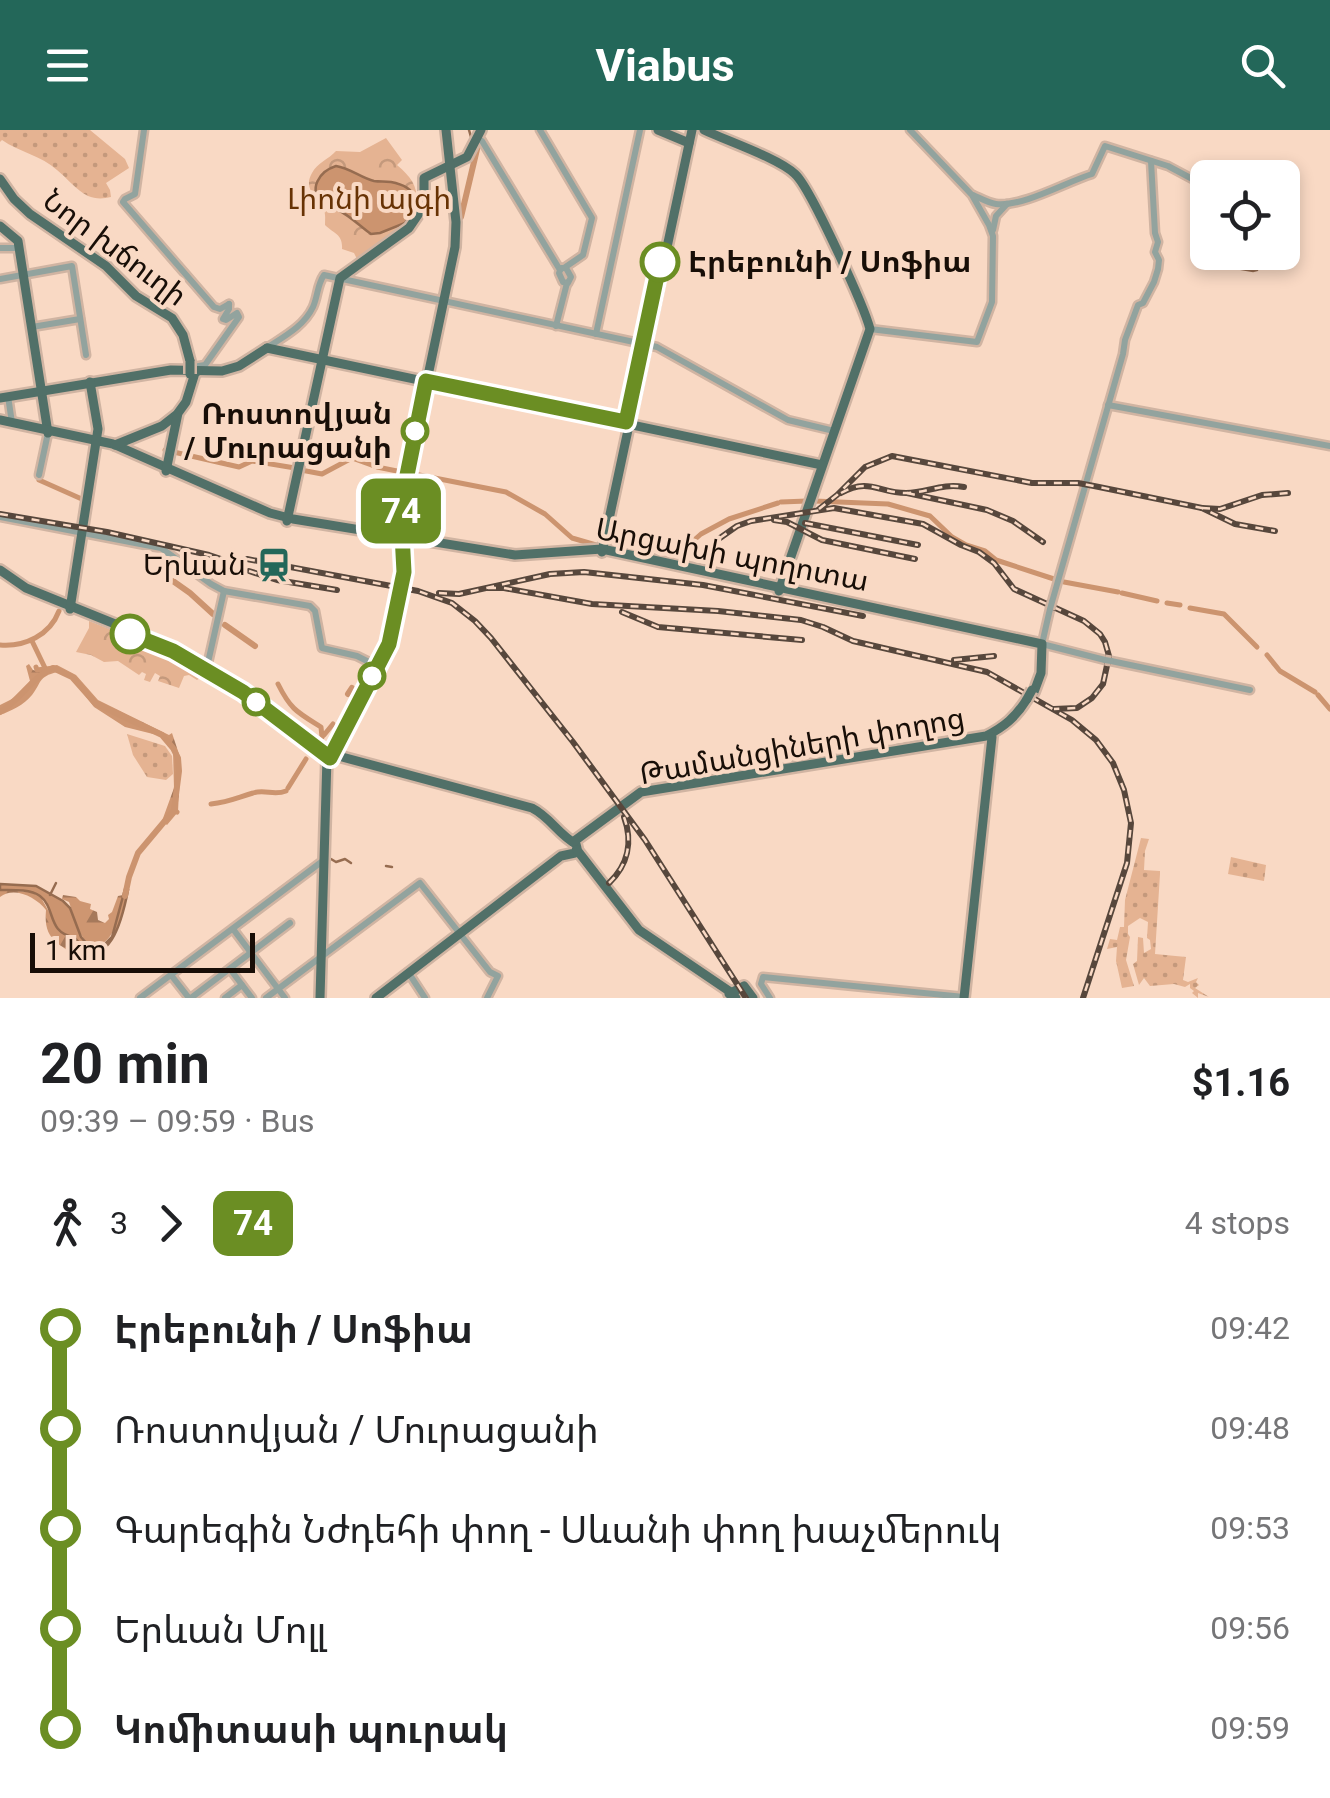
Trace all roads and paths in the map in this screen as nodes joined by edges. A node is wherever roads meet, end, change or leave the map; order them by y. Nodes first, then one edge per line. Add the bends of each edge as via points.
1 (144, 130) edge
2 (444, 130) edge
3 (540, 130) edge
4 (640, 130) edge
5 (692, 130) edge
6 (704, 130) edge
7 (910, 130) edge
8 (661, 131) edge
9 (480, 132) edge
10 (687, 142) junction
11 (1151, 160) junction
12 (448, 166) junction
13 (1190, 177) edge
14 (0, 180) edge
15 (972, 195) junction
16 (995, 209) junction
17 (984, 214) junction
18 (0, 226) edge
19 (992, 236) junction
20 (0, 248) edge
21 (19, 248) junction
22 (563, 268) junction
23 (24, 275) junction
24 (340, 278) junction
25 (0, 280) edge
26 (442, 300) junction
27 (80, 319) junction
28 (556, 326) junction
29 (32, 327) junction
30 (870, 328) junction
31 (596, 334) junction
32 (644, 345) junction
33 (267, 348) junction
34 (86, 355) dead end
35 (322, 359) junction
36 (192, 369) junction
37 (40, 375) junction
38 (425, 381) junction
39 (90, 383) junction
40 (59, 387) junction
41 (42, 391) junction
42 (4, 397) edge
43 (1108, 405) junction
44 (181, 410) junction
45 (0, 422) edge
46 (12, 423) junction
47 (628, 423) junction
48 (834, 431) junction
49 (48, 432) junction
50 (96, 442) junction
51 (115, 445) junction
52 (1330, 446) edge
53 (822, 464) junction
54 (166, 469) junction
55 (39, 475) dead end
56 (0, 517) edge
57 (287, 520) junction
58 (82, 528) junction
59 (402, 539) junction
60 (600, 550) junction
61 (0, 572) edge
62 (779, 589) junction
63 (224, 590) junction
64 (69, 606) junction
65 (1038, 645) junction
66 (207, 666) junction
67 (376, 666) junction
68 (224, 679) junction
69 (1250, 690) dead end
70 (994, 736) junction
71 (329, 756) junction
72 (571, 848) junction
73 (325, 860) junction
74 (290, 923) dead end
75 (233, 928) junction
76 (460, 933) junction
77 (251, 953) junction
78 (322, 956) junction
79 (230, 969) junction
80 (408, 972) junction
81 (171, 974) junction
82 (242, 985) junction
83 (278, 989) junction
84 (733, 995) edge
85 (140, 998) edge
86 (190, 998) edge
87 (225, 998) edge
88 (252, 998) edge
89 (266, 998) edge
90 (286, 998) edge
91 (321, 998) edge
92 (374, 998) edge
93 (425, 998) edge
94 (487, 998) edge
95 (754, 998) edge
96 (770, 998) edge
97 (964, 998) edge

1 - 36 street via 134,194 123,201 216,309 229,304 223,319 239,317 207,363
2 - 12 main road
3 - 22 street via 592,218 584,255
4 - 31 street
5 - 10 main road
6 - 30 main road via 800,179
7 - 15 street
8 - 10 main road
9 - 12 main road via 468,157
9 - 22 street
10 - 32 main road
11 - 13 street
11 - 16 street via 1105,146 1092,174
11 - 43 street via 1158,269 1126,335
12 - 24 main road via 424,178 424,206 409,228
12 - 26 main road via 453,238
14 - 36 main road, Նոր խճուղի via 20,206 172,318
15 - 16 street
15 - 17 street
16 - 17 street via 990,218
16 - 17 street via 985,206
16 - 19 street
17 - 19 street
18 - 21 main road
19 - 30 street via 992,302 977,342
20 - 21 street
21 - 23 main road
22 - 28 street
23 - 25 street
23 - 27 street via 72,266
23 - 29 main road
24 - 26 street
24 - 33 street via 324,275 304,321
24 - 35 main road
26 - 28 street
26 - 38 main road
27 - 29 street
27 - 34 street
28 - 31 street
29 - 37 main road
30 - 48 main road
31 - 32 street
32 - 47 main road
32 - 48 street via 788,420
33 - 35 main road
33 - 36 main road via 229,369
35 - 38 main road
35 - 57 main road
36 - 39 main road
36 - 44 main road
37 - 40 main road
37 - 41 main road
38 - 47 main road
38 - 59 main road via 400,489
39 - 40 main road
39 - 41 main road
39 - 50 main road
40 - 41 main road
41 - 42 main road
41 - 49 main road
42 - 46 street
43 - 52 street
43 - 65 street
44 - 51 main road via 162,426
44 - 54 main road
45 - 46 main road
45 - 49 main road
46 - 49 main road
47 - 53 main road
47 - 60 main road
48 - 53 main road
49 - 50 main road
49 - 55 street
50 - 51 main road
50 - 54 main road
50 - 58 main road
51 - 54 main road
53 - 62 main road
54 - 57 main road, Արցախի պողոտա
56 - 58 street
57 - 59 main road, Արցախի պողոտա
58 - 63 street via 161,548
58 - 64 main road
59 - 60 main road, Արցախի պողոտա via 519,556
59 - 67 main road, bridge via 392,632
60 - 62 main road, Արցախի պողոտա
61 - 64 main road
62 - 65 main road, Արցախի պողոտա
63 - 66 street
63 - 67 street via 310,606 322,648
64 - 66 main road
64 - 68 main road
65 - 69 street, Արցախի պողոտա
65 - 70 main road via 1041,673 1031,696 1018,719
66 - 68 main road
67 - 71 main road
68 - 71 main road
70 - 72 main road, Թամանցիների փողոց via 640,792
70 - 97 main road
71 - 72 main road via 541,815
71 - 73 main road
72 - 76 main road, Թամանցիների փողոց
72 - 84 main road via 634,926
73 - 75 street
73 - 78 main road
74 - 77 street
75 - 77 street
75 - 81 street
76 - 78 street via 420,882
76 - 80 main road, Թամանցիների փողոց
76 - 94 street via 498,976
77 - 79 street
77 - 83 street
78 - 83 street
78 - 91 main road
79 - 82 street
79 - 86 street
80 - 92 main road, Թամանցիների փողոց
80 - 93 street
81 - 85 street
81 - 86 street
82 - 87 street
82 - 88 street
83 - 89 street
83 - 90 street
84 - 95 main road via 744,986
96 - 97 street via 763,978

